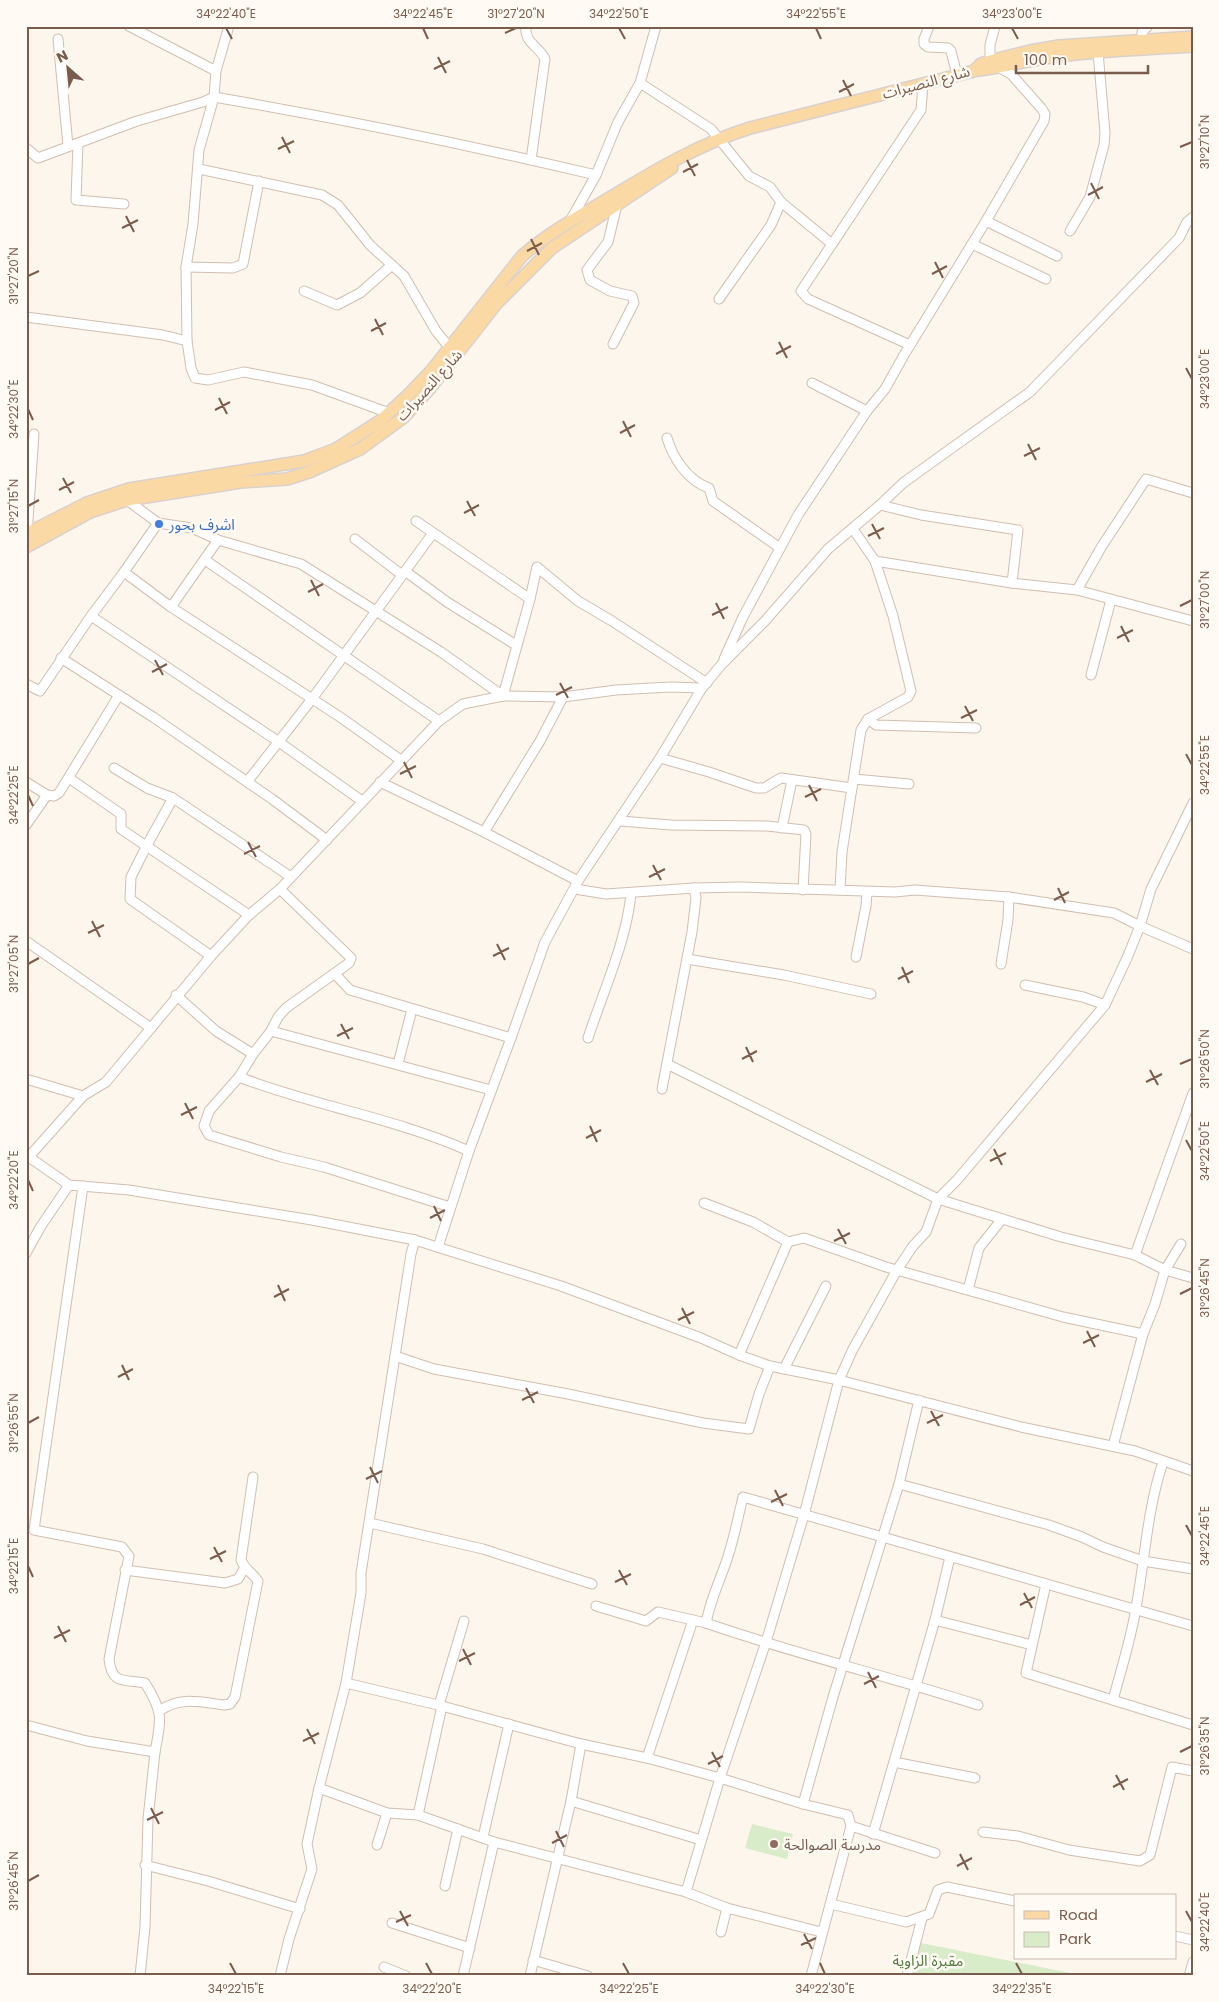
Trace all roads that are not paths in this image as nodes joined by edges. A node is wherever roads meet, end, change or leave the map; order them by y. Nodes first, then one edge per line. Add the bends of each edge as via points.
1 (129, 26) edge
2 (229, 26) edge
3 (526, 26) edge
4 (656, 26) edge
5 (929, 26) edge
6 (995, 26) edge
7 (1148, 26) edge
8 (1193, 37) edge
9 (58, 39) dead end
10 (1142, 44) junction
11 (1193, 46) edge
12 (1098, 52) junction
13 (993, 66) junction
14 (216, 71) junction
15 (957, 75) junction
16 (640, 83) junction
17 (923, 84) junction
18 (214, 97) junction
19 (718, 138) junction
20 (78, 143) junction
21 (68, 146) junction
22 (26, 148) edge
23 (692, 150) junction
24 (530, 160) junction
25 (199, 169) junction
26 (596, 175) junction
27 (259, 181) junction
28 (781, 202) junction
29 (124, 204) dead end
30 (617, 205) junction
31 (1193, 217) edge
32 (570, 221) junction
33 (986, 221) junction
34 (1070, 231) dead end
35 (832, 244) junction
36 (972, 244) junction
37 (1057, 256) dead end
38 (392, 265) junction
39 (186, 267) junction
40 (1046, 279) dead end
41 (304, 291) dead end
42 (719, 299) dead end
43 (26, 317) edge
44 (187, 341) junction
45 (613, 344) dead end
46 (910, 345) junction
47 (449, 347) junction
48 (812, 383) dead end
49 (867, 411) junction
50 (389, 413) junction
51 (34, 434) dead end
52 (667, 438) dead end
53 (1193, 493) edge
54 (128, 500) junction
55 (880, 505) junction
56 (416, 521) dead end
57 (158, 523) junction
58 (853, 530) junction
59 (433, 533) junction
60 (26, 534) edge
61 (355, 539) dead end
62 (218, 540) junction
63 (26, 547) edge
64 (780, 548) junction
65 (205, 560) junction
66 (875, 561) junction
67 (124, 572) junction
68 (404, 573) junction
69 (1012, 583) junction
70 (1077, 590) junction
71 (530, 599) junction
72 (1111, 600) junction
73 (171, 607) junction
74 (376, 612) junction
75 (91, 616) junction
76 (1193, 621) edge
77 (516, 645) junction
78 (344, 655) junction
79 (61, 658) junction
80 (722, 664) junction
81 (1091, 675) dead end
82 (26, 684) edge
83 (704, 686) junction
84 (119, 696) junction
85 (503, 696) junction
86 (563, 697) junction
87 (312, 699) junction
88 (868, 719) junction
89 (439, 721) junction
90 (976, 728) dead end
91 (279, 742) junction
92 (660, 758) junction
93 (402, 761) junction
94 (114, 768) dead end
95 (69, 778) junction
96 (792, 780) junction
97 (26, 782) edge
98 (247, 782) junction
99 (380, 782) junction
100 (853, 784) junction
101 (909, 784) dead end
102 (47, 794) junction
103 (173, 798) junction
104 (362, 801) junction
105 (1193, 802) edge
106 (620, 821) junction
107 (26, 825) edge
108 (782, 828) junction
109 (484, 832) junction
110 (327, 840) junction
111 (146, 845) junction
112 (291, 877) junction
113 (576, 885) junction
114 (694, 888) junction
115 (280, 889) junction
116 (803, 890) junction
117 (840, 890) junction
118 (867, 892) junction
119 (631, 893) junction
120 (1009, 897) junction
121 (249, 915) junction
122 (1140, 926) junction
123 (26, 941) edge
124 (1193, 949) edge
125 (211, 956) junction
126 (856, 956) dead end
127 (688, 959) junction
128 (1001, 964) dead end
129 (335, 974) junction
130 (1025, 985) dead end
131 (871, 994) dead end
132 (176, 995) junction
133 (1105, 1005) junction
134 (412, 1009) junction
135 (151, 1028) junction
136 (271, 1031) junction
137 (511, 1038) junction
138 (588, 1038) dead end
139 (253, 1054) junction
140 (398, 1064) junction
141 (667, 1064) junction
142 (239, 1077) junction
143 (26, 1079) edge
144 (662, 1089) dead end
145 (491, 1090) junction
146 (1193, 1093) edge
147 (83, 1096) junction
148 (469, 1151) junction
149 (27, 1158) edge
150 (69, 1184) junction
151 (84, 1186) junction
152 (938, 1199) junction
153 (704, 1203) dead end
154 (450, 1207) junction
155 (1002, 1219) junction
156 (415, 1240) junction
157 (788, 1242) junction
158 (1181, 1244) dead end
159 (438, 1247) junction
160 (26, 1252) edge
161 (1135, 1255) junction
162 (897, 1270) junction
163 (1165, 1270) junction
164 (1193, 1278) edge
165 (826, 1286) dead end
166 (968, 1290) junction
167 (1142, 1334) junction
168 (739, 1355) junction
169 (395, 1356) junction
170 (770, 1366) junction
171 (784, 1368) junction
172 (839, 1380) junction
173 (919, 1400) junction
174 (1113, 1446) junction
175 (1163, 1462) junction
176 (1193, 1471) edge
177 (253, 1477) dead end
178 (899, 1484) junction
179 (804, 1515) junction
180 (370, 1523) junction
181 (882, 1538) junction
182 (950, 1557) junction
183 (1143, 1561) junction
184 (244, 1569) junction
185 (125, 1570) junction
186 (1193, 1570) edge
187 (592, 1584) dead end
188 (1046, 1584) junction
189 (596, 1606) dead end
190 (1136, 1609) junction
191 (693, 1620) junction
192 (935, 1620) junction
193 (464, 1621) dead end
194 (706, 1622) junction
195 (1193, 1626) edge
196 (766, 1642) junction
197 (1032, 1645) junction
198 (844, 1666) junction
199 (346, 1683) junction
200 (915, 1685) junction
201 (1113, 1700) junction
202 (978, 1705) dead end
203 (441, 1706) junction
204 (160, 1712) junction
205 (509, 1724) junction
206 (26, 1725) edge
207 (1193, 1725) edge
208 (581, 1744) junction
209 (155, 1752) junction
210 (647, 1758) junction
211 (894, 1762) junction
212 (1193, 1771) edge
213 (720, 1778) junction
214 (975, 1778) dead end
215 (319, 1788) junction
216 (571, 1801) junction
217 (803, 1804) junction
218 (388, 1813) junction
219 (418, 1815) junction
220 (851, 1826) junction
221 (458, 1829) junction
222 (983, 1832) dead end
223 (873, 1834) junction
224 (483, 1837) junction
225 (701, 1840) junction
226 (494, 1842) junction
227 (377, 1845) dead end
228 (935, 1852) dead end
229 (557, 1858) junction
230 (145, 1866) junction
231 (445, 1886) dead end
232 (686, 1892) junction
233 (1014, 1901) edge
234 (831, 1904) junction
235 (727, 1908) junction
236 (300, 1909) junction
237 (922, 1918) junction
238 (392, 1923) dead end
239 (721, 1932) dead end
240 (821, 1932) junction
241 (1176, 1936) edge
242 (1193, 1940) edge
243 (470, 1948) junction
244 (534, 1960) junction
245 (1193, 1962) edge
246 (384, 1967) dead end
247 (140, 1976) edge
248 (280, 1976) edge
249 (406, 1976) edge
250 (462, 1976) edge
251 (530, 1976) edge
252 (588, 1976) edge
253 (810, 1976) edge
254 (907, 1976) edge
255 (1189, 1976) edge

1 - 14 street
2 - 14 street
3 - 24 street via 528,40 545,59
4 - 16 street
5 - 15 street via 924,44 948,48
6 - 13 street via 990,45
7 - 10 street via 1142,32
8 - 10 main road
9 - 21 street
10 - 11 main road
10 - 12 main road
10 - 13 main road via 1059,46 1030,51
12 - 13 main road
12 - 34 street via 1104,145 1090,197
13 - 15 main road, شارع النصيرات
13 - 33 street via 1011,74 1045,114 1044,121
14 - 18 street
15 - 17 main road, شارع النصيرات
16 - 19 street via 711,129
16 - 26 street via 618,122
17 - 19 main road, شارع النصيرات
17 - 35 street via 921,110
18 - 20 street via 137,120
18 - 24 street via 334,118
18 - 25 street via 199,150
19 - 23 main road, شارع النصيرات
19 - 28 street via 749,176 770,187
20 - 21 street
20 - 29 street via 76,200
21 - 22 street via 38,158
23 - 30 main road, شارع النصيرات via 672,168
23 - 32 main road, شارع النصيرات
24 - 26 street
25 - 27 street
25 - 39 street
26 - 32 street
27 - 38 street via 322,195 338,205
27 - 39 street via 243,264 233,268
28 - 35 street
28 - 42 street via 771,225
30 - 45 street via 608,242 587,270 590,280 632,296 634,303
30 - 54 main road, شارع النصيرات via 552,248 497,303 404,417 360,449 287,479 241,482
31 - 55 street via 1179,238 1030,392 903,483
32 - 47 main road, شارع النصيرات via 522,256
33 - 36 street
33 - 37 street
35 - 46 street via 801,291 808,299
36 - 40 street
36 - 46 street
38 - 41 street via 360,292 336,305
38 - 47 street via 404,276
39 - 44 street
43 - 44 street
44 - 50 street via 195,378 208,380 244,372 312,385
46 - 49 street via 885,389
47 - 50 main road, شارع النصيرات via 431,371
48 - 49 street
49 - 64 street
50 - 60 main road, شارع النصيرات via 336,449 304,461 129,489 87,503
51 - 60 street
52 - 64 street via 671,453 700,485 709,488 713,501
53 - 70 street via 1146,479
54 - 57 street
54 - 63 main road, شارع النصيرات via 90,512
55 - 58 street
55 - 69 street via 921,515 1018,530
56 - 59 street
57 - 62 street via 192,528
57 - 67 street
58 - 66 street
58 - 80 street via 828,549
59 - 68 street
59 - 71 street
61 - 68 street
62 - 65 street
62 - 74 street via 301,564
64 - 80 street via 736,630
65 - 73 street
65 - 78 street
66 - 69 street
66 - 88 street via 893,616 911,690 908,697
67 - 73 street
67 - 75 street
68 - 74 street
68 - 77 street
69 - 70 street
70 - 72 street
71 - 77 street
71 - 83 street via 537,567 578,602 612,621
72 - 76 street
72 - 81 street
73 - 87 street
74 - 78 street
74 - 85 street
75 - 79 street
75 - 91 street
77 - 85 street
78 - 87 street
78 - 89 street
79 - 82 street via 40,691
79 - 84 street
80 - 83 street
83 - 86 street via 616,690
83 - 92 street
84 - 95 street
84 - 98 street
85 - 86 street
85 - 89 street via 464,704
86 - 109 street
87 - 91 street
87 - 93 street
88 - 90 street via 876,725
88 - 100 street via 858,739
89 - 93 street
91 - 98 street
91 - 104 street
92 - 96 street via 756,788 764,788 781,778
92 - 106 street
93 - 99 street
94 - 103 street via 147,788
95 - 102 street via 59,793 54,796
95 - 111 street via 121,814 121,829
96 - 100 street
96 - 108 street
97 - 102 street
98 - 110 street
99 - 104 street
99 - 109 street
100 - 101 street
100 - 117 street via 842,852
102 - 107 street
103 - 111 street
103 - 112 street
104 - 110 street
105 - 122 street via 1151,889
106 - 108 street
106 - 113 street
108 - 116 street via 804,830 806,834
109 - 113 street
110 - 112 street
111 - 121 street
111 - 125 street via 131,877 130,899
112 - 115 street
113 - 119 street via 606,894
113 - 137 street via 545,942
114 - 116 street
114 - 119 street
114 - 127 street via 696,898
115 - 121 street
115 - 129 street via 351,958
116 - 117 street
117 - 118 street
118 - 120 street via 915,890
118 - 126 street
119 - 138 street via 615,963
120 - 122 street via 1114,913
120 - 128 street
121 - 125 street
122 - 124 street
122 - 133 street
123 - 135 street
125 - 132 street
127 - 131 street
127 - 141 street
129 - 134 street via 350,990
129 - 136 street via 286,1008
130 - 133 street
132 - 135 street
132 - 139 street via 216,1031
133 - 152 street
134 - 137 street
134 - 140 street
135 - 147 street via 106,1082
136 - 139 street
136 - 140 street
137 - 145 street
139 - 142 street
140 - 145 street
141 - 144 street
141 - 152 street
142 - 148 street via 275,1091 440,1138
142 - 154 street via 209,1111 204,1126 209,1135
143 - 147 street
145 - 148 street
146 - 161 street
147 - 149 street
148 - 154 street
149 - 150 street
150 - 151 street
150 - 160 street
151 - 156 street via 129,1190
151 - 185 street via 34,1530 122,1547 129,1556
152 - 155 street
152 - 162 street via 926,1232
153 - 157 street via 753,1222
154 - 159 street
155 - 161 street
155 - 166 street via 979,1248
156 - 159 street
156 - 169 street
157 - 162 street via 804,1238
157 - 168 street
158 - 163 street
159 - 168 street via 561,1286
161 - 163 street
162 - 166 street
162 - 172 street
163 - 164 street
163 - 167 street
165 - 171 street
166 - 167 street via 1064,1317
167 - 174 street
168 - 170 street
169 - 170 street via 434,1369 703,1423 749,1429
169 - 180 street
170 - 171 street
171 - 172 street
172 - 173 street
172 - 179 street
173 - 174 street via 1021,1427
173 - 178 street
174 - 175 street
175 - 176 street
175 - 183 street via 1149,1513
177 - 184 street via 241,1560
178 - 181 street
178 - 183 street via 1049,1525
179 - 181 street
179 - 194 street via 742,1497 729,1552 710,1600
179 - 196 street
180 - 187 street via 483,1550
180 - 199 street
181 - 182 street
181 - 198 street
182 - 188 street
182 - 192 street
183 - 186 street
183 - 190 street
184 - 185 street via 238,1579 225,1583
184 - 204 street via 258,1581 235,1697 230,1704 224,1705 182,1701 169,1704
185 - 204 street via 109,1658 111,1673 116,1678 146,1683
188 - 190 street
188 - 197 street
189 - 191 street via 646,1621 658,1612
190 - 195 street
190 - 201 street
191 - 194 street
191 - 210 street
192 - 197 street
192 - 200 street
193 - 203 street
194 - 196 street
196 - 198 street
196 - 213 street
197 - 201 street via 1026,1673
198 - 200 street
198 - 217 street
199 - 203 street
199 - 215 street
200 - 202 street
200 - 211 street
201 - 207 street
203 - 205 street
203 - 219 street
204 - 209 street
205 - 208 street
205 - 224 street
206 - 209 street via 87,1741
208 - 210 street
208 - 216 street
209 - 230 street
210 - 213 street
211 - 214 street
211 - 223 street
212 - 222 street via 1172,1767 1150,1855 1140,1861
213 - 217 street
213 - 225 street
215 - 218 street
215 - 236 street via 307,1844 312,1869
216 - 225 street
216 - 229 street
217 - 220 street via 848,1815
218 - 219 street
218 - 227 street
219 - 221 street
220 - 223 street
220 - 234 street
221 - 224 street
221 - 231 street
223 - 228 street
224 - 226 street
225 - 232 street
226 - 229 street
226 - 243 street
229 - 232 street
229 - 244 street
230 - 236 street
230 - 247 street via 145,1927
232 - 235 street
233 - 237 street via 947,1887 938,1890 929,1914
234 - 237 street via 906,1922
234 - 240 street
235 - 239 street
235 - 240 street
236 - 248 street
237 - 254 street
238 - 243 street
240 - 253 street
241 - 242 street
243 - 250 street
244 - 251 street
244 - 252 street
245 - 255 street
246 - 249 street

